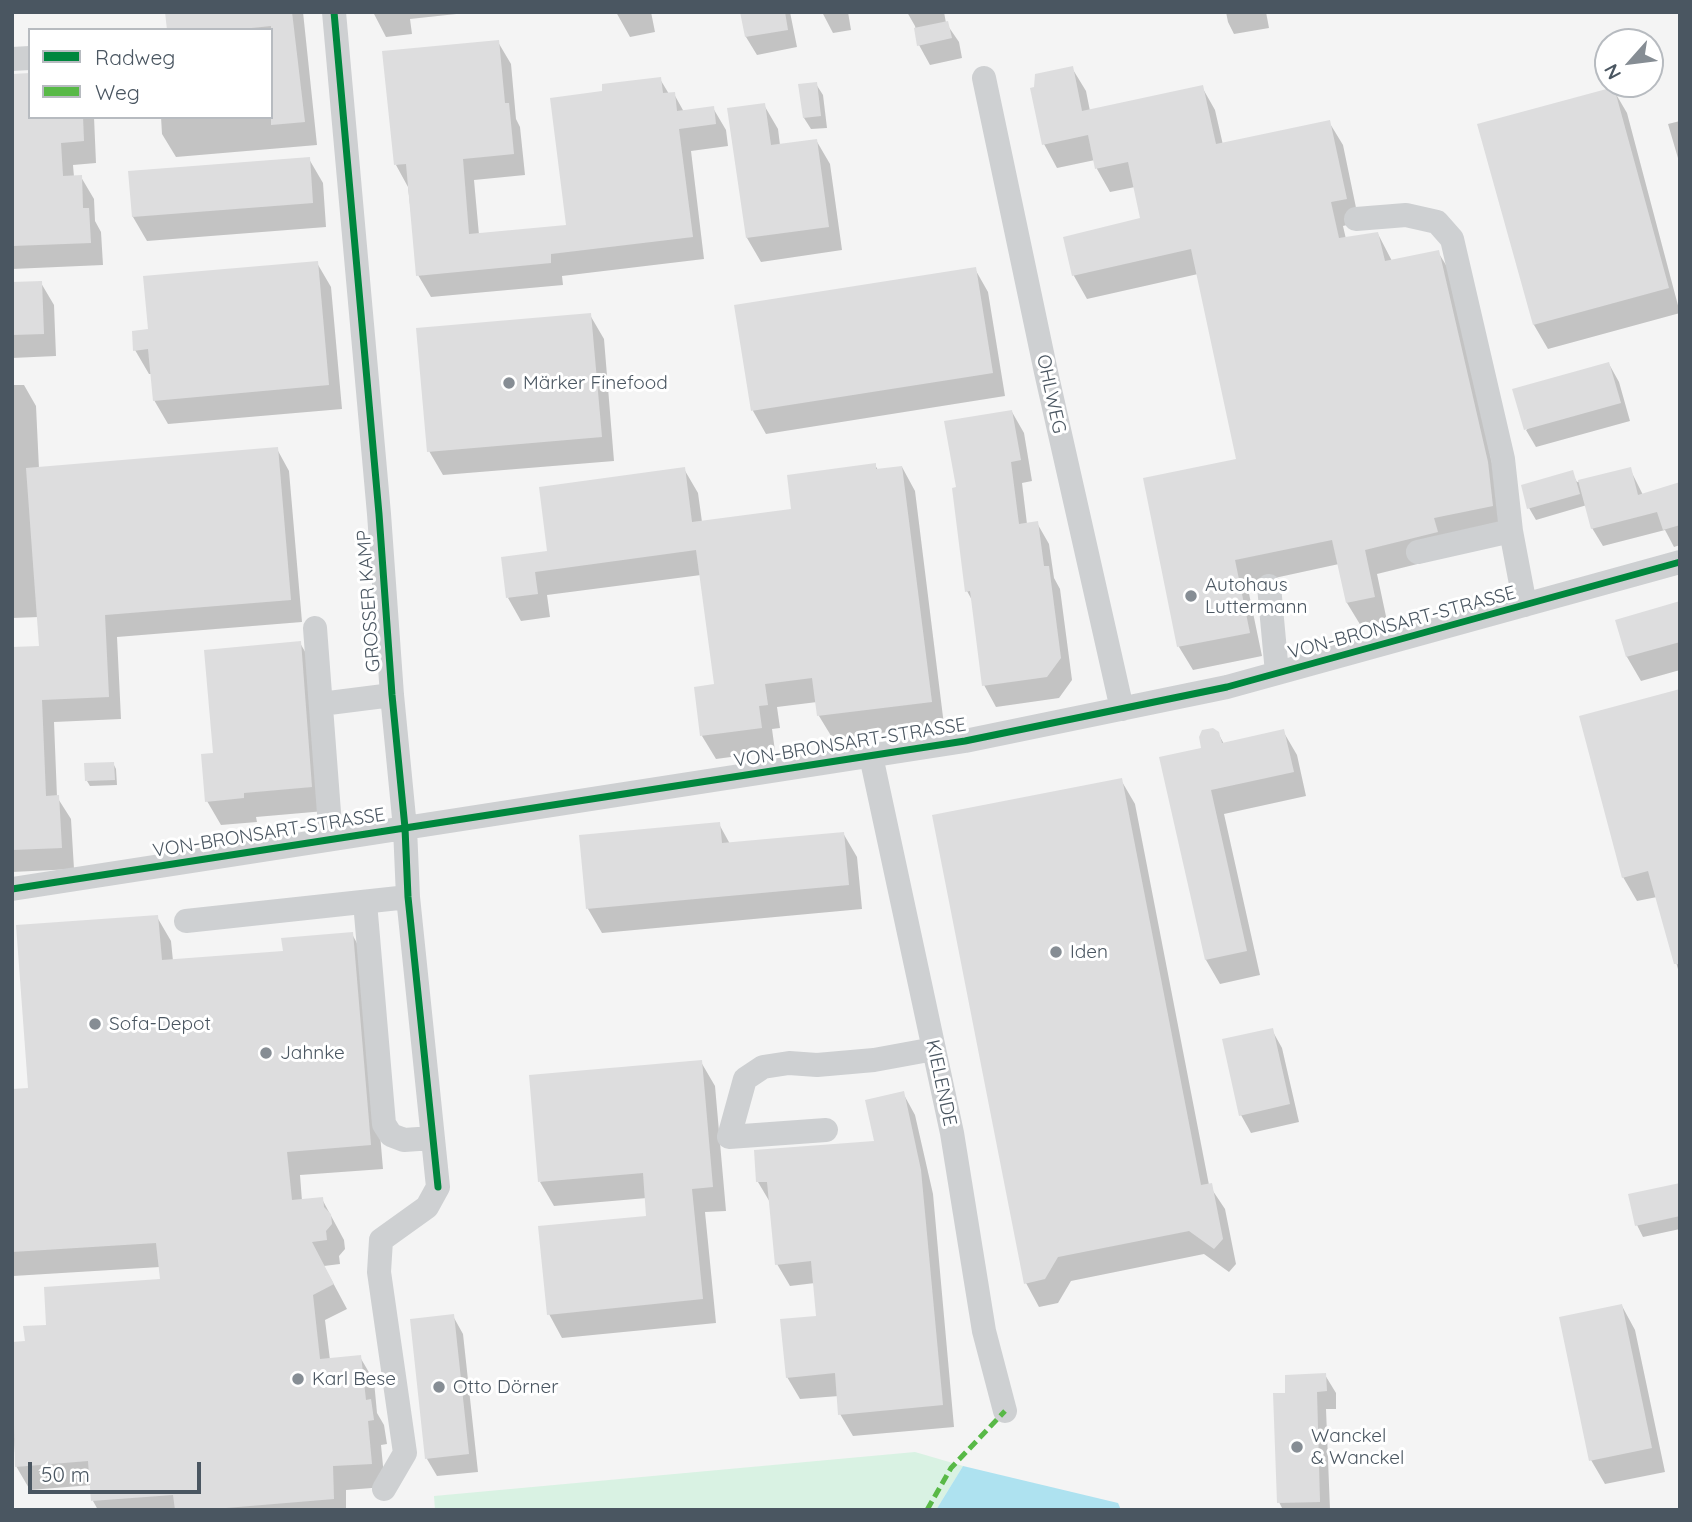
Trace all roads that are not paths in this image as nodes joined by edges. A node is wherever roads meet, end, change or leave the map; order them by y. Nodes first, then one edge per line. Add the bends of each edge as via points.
1 (334, 12) edge
2 (984, 78) dead end
3 (1356, 219) dead end
4 (1511, 531) junction
5 (1418, 552) dead end
6 (1680, 562) edge
7 (1269, 586) dead end
8 (1525, 605) junction
9 (315, 628) dead end
10 (1277, 673) junction
11 (392, 695) junction
12 (321, 704) junction
13 (1122, 709) junction
14 (871, 757) junction
15 (405, 828) junction
16 (331, 839) junction
17 (12, 889) edge
18 (408, 897) junction
19 (365, 902) junction
20 (186, 921) dead end
21 (934, 1049) junction
22 (826, 1129) dead end
23 (433, 1138) junction
24 (1005, 1411) dead end
25 (384, 1489) dead end

1 - 11 street, GROSSER KAMP
2 - 13 street, OHLWEG
3 - 4 street via 1406,215 1437,222 1452,239 1503,459
4 - 5 street
4 - 8 street
6 - 8 street, VON-BRONSART-STRASSE
7 - 10 street
8 - 10 street, VON-BRONSART-STRASSE
9 - 12 street
10 - 13 street, VON-BRONSART-STRASSE
11 - 12 street
11 - 15 street, GROSSER KAMP
12 - 16 street
13 - 14 street, VON-BRONSART-STRASSE
14 - 15 street, VON-BRONSART-STRASSE
14 - 21 street, KIELENDE
15 - 16 street, VON-BRONSART-STRASSE
15 - 18 street, GROSSER KAMP
16 - 17 street, VON-BRONSART-STRASSE
18 - 19 street
18 - 23 street, GROSSER KAMP
19 - 20 street
19 - 23 street via 384,1124 391,1135 404,1140
21 - 22 street via 874,1060 763,1067 746,1079 729,1137
21 - 24 street, KIELENDE via 984,1331
23 - 25 street, GROSSER KAMP via 438,1187 427,1207 381,1240 379,1272 405,1453

